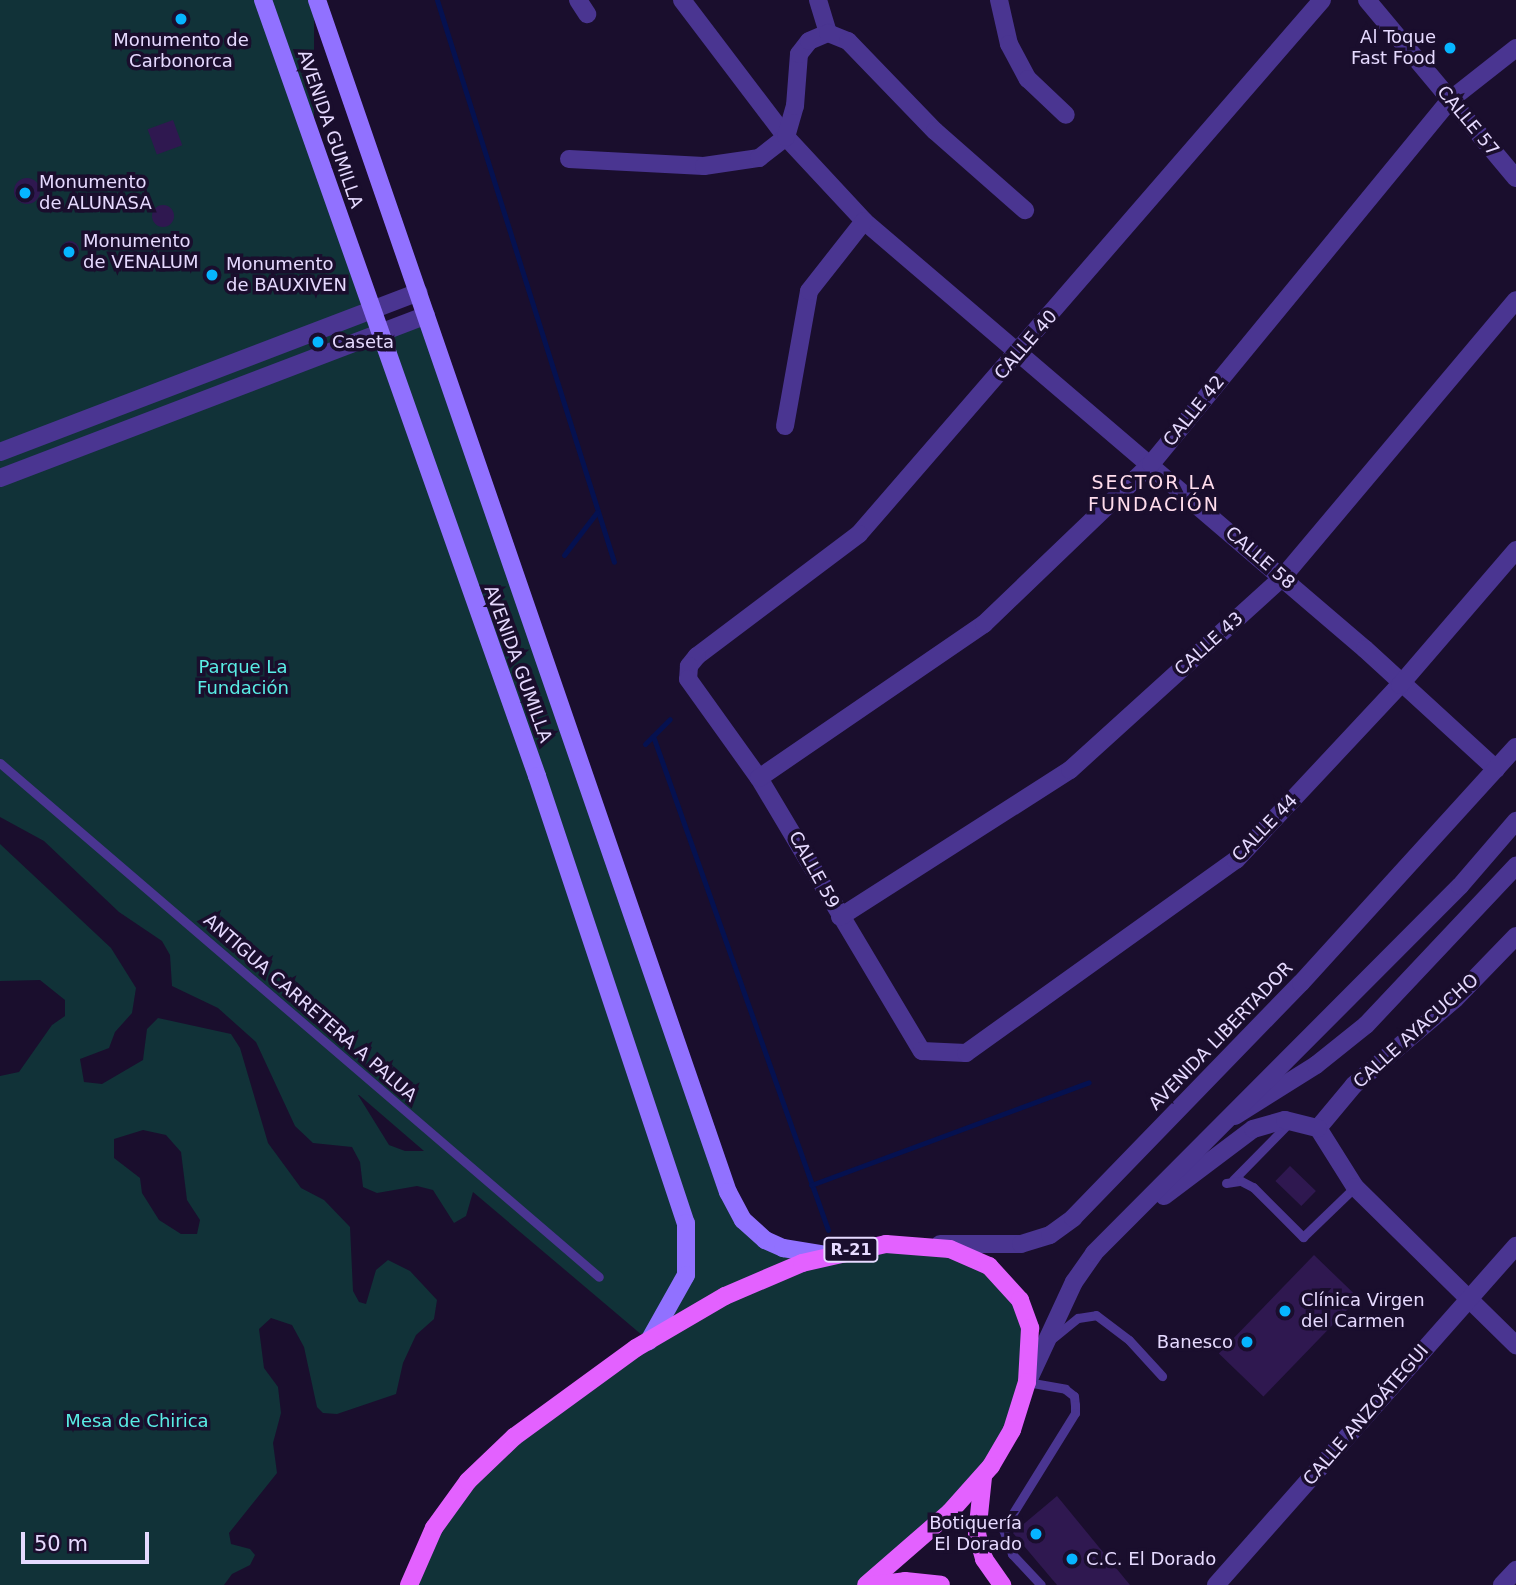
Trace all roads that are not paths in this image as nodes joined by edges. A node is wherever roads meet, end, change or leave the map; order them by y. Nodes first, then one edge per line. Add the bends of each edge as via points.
1 (264, 0) edge
2 (317, 0) edge
3 (682, 0) edge
4 (818, 0) edge
5 (999, 0) edge
6 (1322, 0) edge
7 (1367, 0) edge
8 (828, 33) junction
9 (1516, 48) edge
10 (1450, 100) junction
11 (1066, 115) dead end
12 (786, 137) junction
13 (569, 159) dead end
14 (1516, 177) edge
15 (1025, 210) dead end
16 (864, 220) junction
17 (418, 292) junction
18 (1516, 300) edge
19 (371, 310) junction
20 (426, 315) junction
21 (379, 333) junction
22 (1021, 351) junction
23 (785, 426) dead end
24 (0, 452) edge
25 (1151, 464) junction
26 (0, 478) edge
27 (1516, 550) edge
28 (1282, 578) junction
29 (697, 656) joint
30 (1400, 685) junction
31 (1516, 747) edge
32 (0, 763) edge
33 (1496, 769) junction
34 (759, 778) junction
35 (1516, 821) edge
36 (1513, 875) edge
37 (840, 917) junction
38 (1516, 936) edge
39 (966, 1053) joint
40 (1229, 1119) junction
41 (1290, 1121) junction
42 (1318, 1128) junction
43 (1355, 1186) junction
44 (1129, 1219) junction
45 (902, 1243) junction
46 (1516, 1246) edge
47 (827, 1255) junction
48 (599, 1276) dead end
49 (1470, 1297) junction
50 (649, 1341) junction
51 (1045, 1345) junction
52 (1516, 1345) edge
53 (1162, 1376) dead end
54 (1027, 1382) junction
55 (983, 1475) junction
56 (421, 1553) junction
57 (1516, 1570) edge
58 (404, 1585) edge
59 (409, 1585) edge
60 (866, 1585) edge
61 (873, 1585) edge
62 (941, 1585) edge
63 (1002, 1585) edge
64 (1041, 1585) edge
65 (1216, 1585) edge
66 (1502, 1585) edge

1 - 19 main road, AVENIDA GUMILLA
2 - 17 main road, AVENIDA GUMILLA
3 - 12 street, CALLE 58
4 - 8 street
5 - 11 street via 1009,44 1023,69 1041,94
6 - 22 street, CALLE 40
7 - 10 street, CALLE 57
8 - 12 street via 809,41 799,54 795,106
8 - 15 street via 848,41 927,123
9 - 10 street, CALLE 42
10 - 14 street, CALLE 57
10 - 25 street, CALLE 42
12 - 13 street via 759,158 704,166
12 - 16 street, CALLE 58
16 - 22 street, CALLE 58 via 942,291
16 - 23 street via 808,291
17 - 19 street
17 - 20 main road, AVENIDA GUMILLA
18 - 28 street, CALLE 43
19 - 21 main road, AVENIDA GUMILLA
19 - 24 street
20 - 21 street
20 - 47 main road, AVENIDA GUMILLA via 728,1192 743,1220 765,1240
21 - 26 street
21 - 50 main road, AVENIDA GUMILLA via 537,776 686,1223 686,1275
22 - 25 street, CALLE 58
22 - 29 street, CALLE 40 via 859,534
25 - 28 street, CALLE 58
25 - 34 street, CALLE 42 via 984,624
27 - 30 street, CALLE 44
28 - 30 street, CALLE 58
28 - 37 street, CALLE 43 via 1070,770
29 - 34 street, CALLE 59 via 689,666 688,680
30 - 33 street, CALLE 58
30 - 39 street, CALLE 44 via 1236,860
31 - 33 street, AVENIDA LIBERTADOR
32 - 48 lane, ANTIGUA CARRETERA A PALUA
33 - 45 street, AVENIDA LIBERTADOR via 1282,1003 1061,1228 1021,1244
34 - 37 street, CALLE 59
35 - 40 street via 1460,886
36 - 40 street via 1366,1025 1316,1065
37 - 39 street, CALLE 59 via 922,1051
38 - 42 street, CALLE AYACUCHO via 1455,999 1354,1085
40 - 44 street
41 - 42 street
41 - 43 lane via 1229,1182 1253,1187 1303,1237
41 - 44 street via 1253,1129
42 - 43 street
43 - 49 street
44 - 51 street via 1082,1270
45 - 47 main road, R-21
45 - 54 main road, R-21 via 950,1249 989,1266 1012,1286 1030,1328
46 - 49 street, CALLE ANZOÁTEGUI
47 - 50 main road, R-21 via 732,1293
49 - 52 street
49 - 65 street, CALLE ANZOÁTEGUI
50 - 56 main road, R-21 via 573,1392 492,1456 450,1503
51 - 53 lane via 1078,1318 1096,1315 1129,1340
51 - 54 street
54 - 55 main road, R-21 via 1012,1430
54 - 64 lane via 1065,1390 1074,1396 1075,1405 1075,1413 1003,1529 1012,1554
55 - 60 main road, R-21 via 950,1512
55 - 63 main road via 977,1534 984,1559
56 - 58 main road
56 - 59 main road, R-21
57 - 66 street
61 - 62 main road via 905,1581

